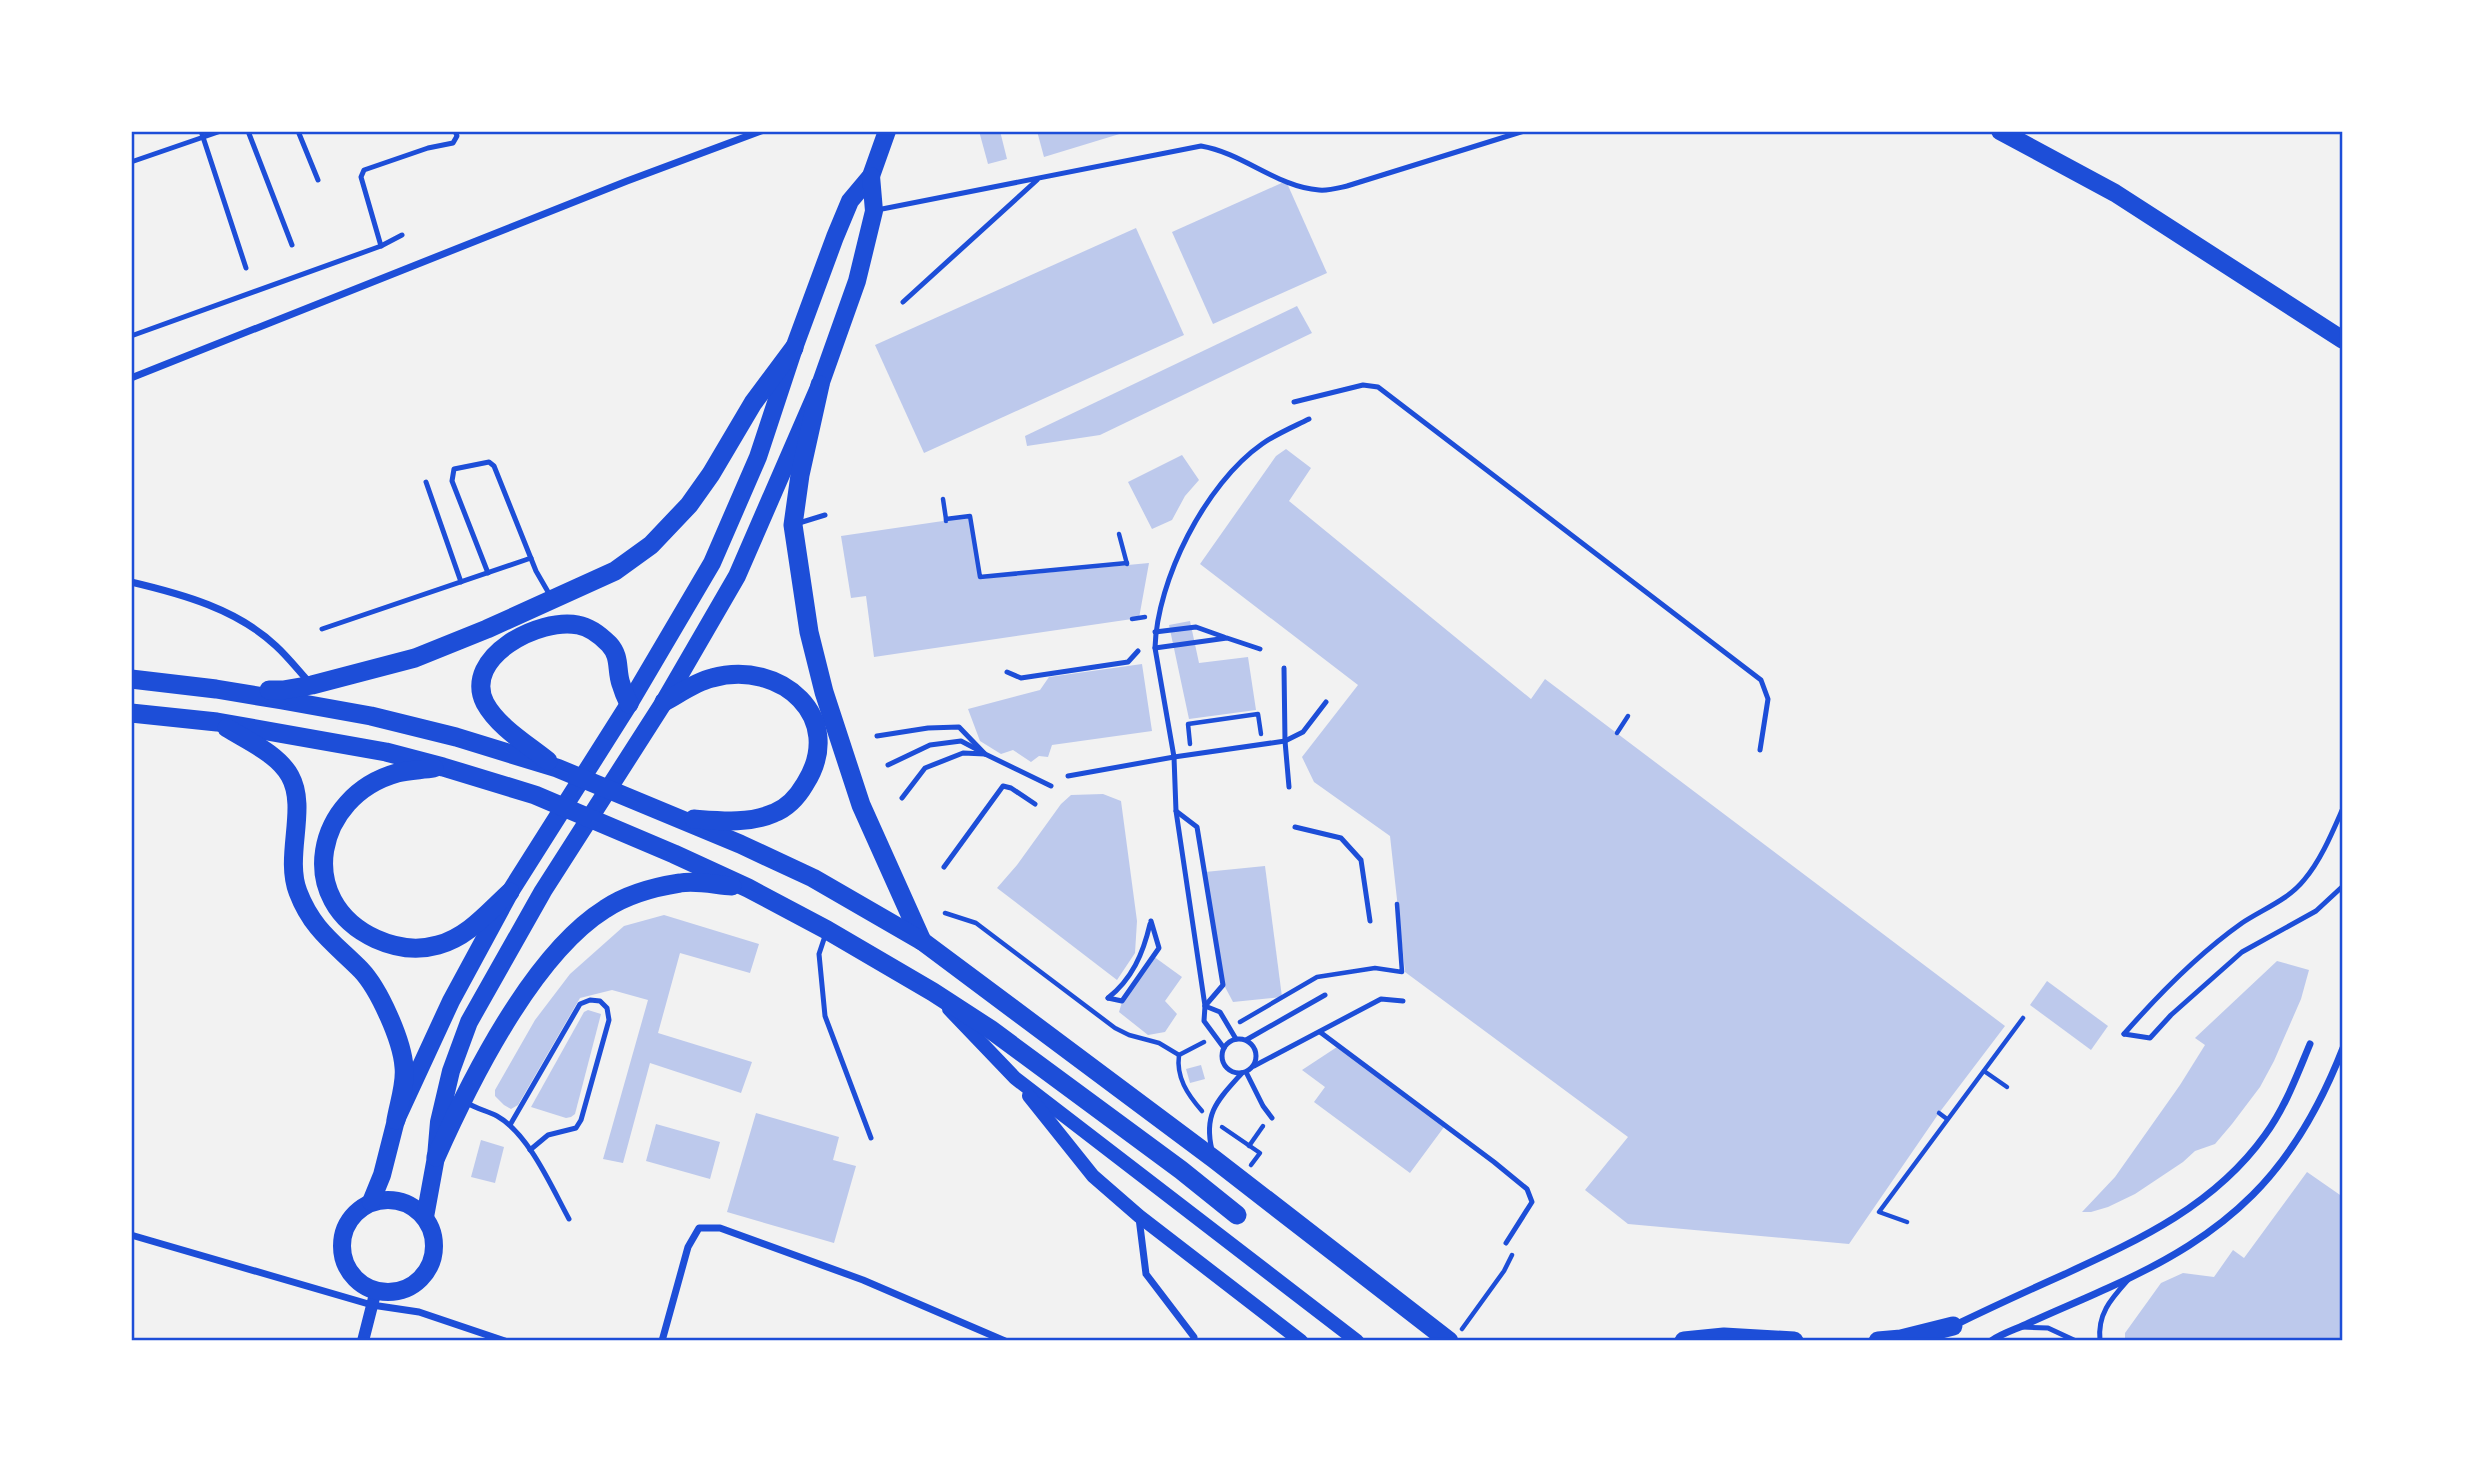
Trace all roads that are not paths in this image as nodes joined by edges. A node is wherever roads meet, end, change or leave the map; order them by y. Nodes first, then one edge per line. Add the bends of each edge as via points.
1 (221, 131) edge
2 (248, 131) edge
3 (298, 131) edge
4 (456, 131) edge
5 (761, 131) edge
6 (887, 131) edge
7 (1524, 131) edge
8 (2000, 131) edge
9 (202, 134) edge
10 (131, 162) edge
11 (872, 176) junction
12 (1040, 178) junction
13 (318, 180) dead end
14 (874, 211) junction
15 (401, 234) dead end
16 (292, 245) dead end
17 (381, 246) junction
18 (246, 268) dead end
19 (903, 302) dead end
20 (131, 336) edge
21 (2343, 340) edge
22 (794, 348) junction
23 (131, 378) edge
24 (820, 385) junction
25 (1294, 402) dead end
26 (1309, 419) dead end
27 (426, 482) dead end
28 (825, 515) dead end
29 (793, 525) junction
30 (531, 558) junction
31 (488, 573) junction
32 (131, 582) edge
33 (461, 582) junction
34 (552, 600) junction
35 (322, 629) dead end
36 (1155, 632) junction
37 (1227, 638) junction
38 (1155, 648) junction
39 (1260, 649) dead end
40 (1138, 651) dead end
41 (1284, 668) dead end
42 (1007, 671) dead end
43 (133, 679) edge
44 (312, 685) junction
45 (216, 689) junction
46 (664, 702) junction
47 (1326, 702) dead end
48 (629, 704) junction
49 (131, 713) edge
50 (180, 718) junction
51 (217, 722) junction
52 (131, 724) edge
53 (877, 736) dead end
54 (1285, 741) junction
55 (1760, 750) dead end
56 (985, 754) junction
57 (1174, 757) junction
58 (888, 765) dead end
59 (443, 767) junction
60 (557, 768) junction
61 (1068, 776) dead end
62 (1051, 786) dead end
63 (1289, 787) dead end
64 (902, 799) dead end
65 (1035, 804) dead end
66 (2343, 808) edge
67 (1177, 811) junction
68 (676, 818) junction
69 (1295, 827) dead end
70 (944, 867) dead end
71 (514, 885) junction
72 (2343, 886) edge
73 (748, 888) junction
74 (1370, 921) dead end
75 (827, 930) junction
76 (922, 941) junction
77 (933, 992) junction
78 (1325, 995) dead end
79 (1108, 998) joint
80 (1403, 1001) dead end
81 (1205, 1006) junction
82 (1320, 1032) junction
83 (1236, 1039) junction
84 (1246, 1040) junction
85 (2310, 1044) dead end
86 (1224, 1048) junction
87 (2343, 1048) edge
88 (1254, 1066) junction
89 (1244, 1073) junction
90 (1015, 1078) junction
91 (461, 1100) junction
92 (1271, 1117) road end
93 (397, 1120) junction
94 (510, 1125) junction
95 (871, 1138) dead end
96 (530, 1150) junction
97 (436, 1157) junction
98 (1214, 1158) junction
99 (371, 1202) junction
100 (1237, 1215) dead end
101 (1139, 1216) junction
102 (425, 1217) junction
103 (569, 1219) dead end
104 (131, 1235) edge
105 (1506, 1243) dead end
106 (2128, 1279) junction
107 (374, 1298) junction
108 (1953, 1326) junction
109 (2019, 1327) junction
110 (1455, 1336) edge
111 (363, 1341) edge
112 (505, 1341) edge
113 (662, 1341) edge
114 (1005, 1341) edge
115 (1194, 1341) edge
116 (1301, 1341) edge
117 (1357, 1341) edge
118 (1684, 1341) edge
119 (1794, 1341) edge
120 (1878, 1341) edge
121 (1935, 1341) edge
122 (1991, 1341) edge
123 (2076, 1341) edge
124 (2100, 1341) edge

1 - 9 lane
2 - 16 lane
3 - 13 lane
4 - 17 lane via 453,143 363,170 361,177
5 - 23 street
6 - 11 main road
7 - 12 lane via 1321,190 1292,184 1219,149 1201,146
8 - 21 main road via 2115,192
9 - 10 lane
9 - 18 lane
11 - 14 main road
11 - 22 main road via 850,201
12 - 14 lane
12 - 19 lane
14 - 24 main road via 858,281
15 - 17 lane
17 - 20 lane
22 - 34 highway via 711,474 667,529 615,571
22 - 48 main road via 758,457 712,563
24 - 29 highway
24 - 46 main road via 737,576
25 - 55 lane via 1363,385 1378,387 1762,680 1768,699
26 - 36 lane via 1259,446 1208,504 1176,560
27 - 33 lane
28 - 29 lane
29 - 76 highway via 809,632 824,692 861,806
30 - 31 lane
30 - 31 lane via 492,463 454,469 452,481
30 - 34 lane
31 - 33 lane
32 - 44 street via 167,591 248,624
33 - 35 lane
34 - 44 highway via 415,658
36 - 37 lane via 1196,627
36 - 38 lane
37 - 38 lane
37 - 39 lane
38 - 57 lane
40 - 42 lane via 1128,662 1021,678
41 - 54 lane
43 - 45 highway
44 - 45 highway via 284,690
45 - 60 highway via 371,716
46 - 68 highway via 710,678 763,676 800,697 812,715 817,738 810,776 794,800 776,813 728,822
46 - 97 main road via 543,891 470,1022 451,1070
47 - 54 lane via 1303,732
48 - 60 highway via 612,647 596,632 555,624 530,631 498,652 481,675 485,703 497,719
48 - 71 main road
49 - 50 highway
50 - 51 highway
50 - 52 highway
51 - 59 highway via 386,752
51 - 93 highway via 281,764 293,781 292,871 297,891 313,924 364,973 390,1017 404,1067
53 - 56 lane via 959,727
54 - 57 lane
54 - 63 lane
56 - 58 lane via 961,741 940,743
56 - 62 lane
56 - 64 lane via 963,753 925,768
57 - 61 lane
57 - 67 lane
59 - 71 highway via 397,774 367,788 335,817 323,864 331,899 361,932 418,949 440,945 468,931
59 - 73 highway via 536,795
60 - 68 highway
65 - 70 lane via 1011,788 998,789
66 - 72 lane via 2304,881 2242,923 2188,968 2124,1034 2150,1038 2242,952 2316,911
67 - 81 lane
67 - 81 lane via 1197,827 1223,985
68 - 76 highway via 813,878
69 - 74 lane via 1341,838 1361,860
71 - 93 main road via 451,1001
73 - 75 highway
73 - 91 highway via 682,882 605,909 571,938 538,976
75 - 77 highway
75 - 95 lane via 819,954 825,1017
76 - 98 highway
77 - 90 main road
77 - 100 highway via 990,1029
78 - 84 lane
79 - 79 lane via 1136,966 1151,921 1159,948 1122,1001
80 - 82 lane via 1381,999
81 - 83 lane via 1220,1012
81 - 86 lane via 1204,1021
82 - 88 lane
82 - 105 lane via 1527,1189 1532,1202
83 - 84 lane
83 - 86 lane
84 - 88 lane via 1255,1049
85 - 108 street via 2292,1089 2266,1134 2212,1191 2164,1226
86 - 89 lane via 1222,1059 1227,1069
87 - 106 street via 2308,1122 2255,1195 2174,1256
88 - 89 lane
89 - 92 lane
89 - 98 lane via 1225,1092 1209,1119
90 - 101 main road via 1093,1177
90 - 117 main road
91 - 94 lane
91 - 97 highway
93 - 99 main road
94 - 96 lane
94 - 96 lane via 580,1004 600,1000 609,1020 582,1120 576,1128 548,1135
96 - 103 lane
97 - 102 main road
98 - 110 highway
99 - 102 main road via 400,1201
99 - 107 main road via 348,1220 341,1248 352,1275
101 - 115 street via 1146,1274
101 - 116 main road
102 - 107 main road via 434,1244 426,1271 404,1289
104 - 107 street
106 - 109 street
106 - 124 lane via 2105,1305
107 - 111 street
107 - 112 street
108 - 120 highway
108 - 121 street
109 - 122 street
109 - 123 lane via 2048,1328
113 - 114 street via 688,1247 699,1228 720,1228 863,1280
118 - 119 highway via 1724,1337

